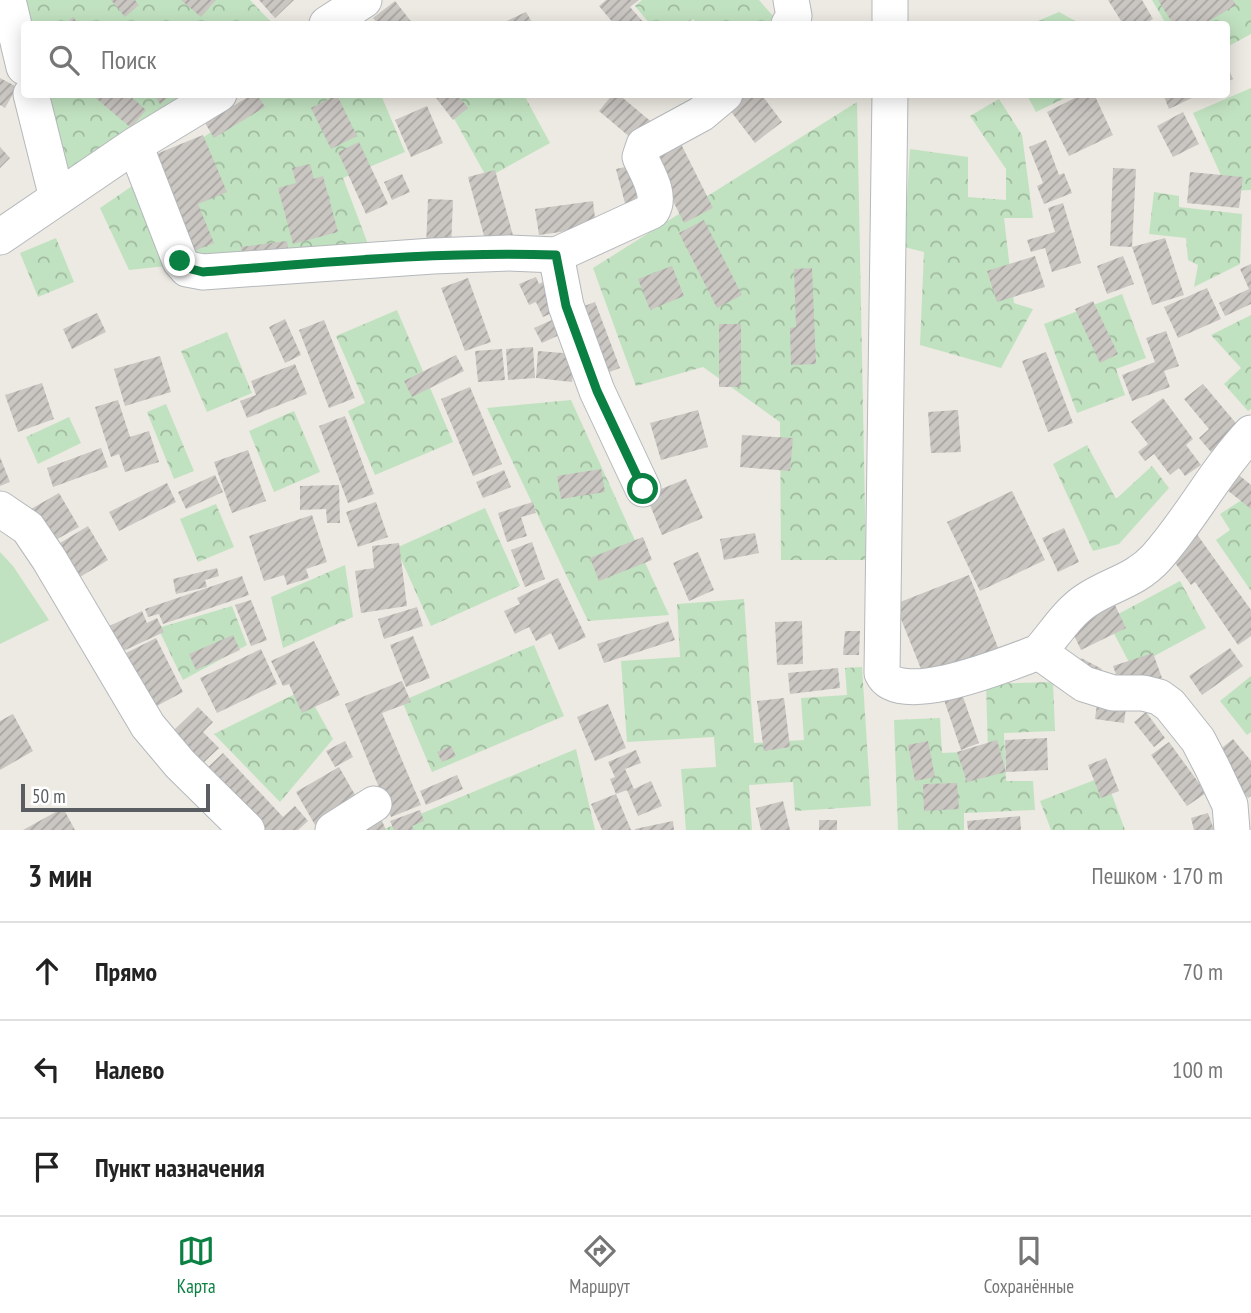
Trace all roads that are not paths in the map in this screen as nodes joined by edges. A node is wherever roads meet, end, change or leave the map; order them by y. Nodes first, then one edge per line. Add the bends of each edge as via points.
1 (8, 0) edge
2 (364, 0) edge
3 (791, 0) edge
4 (890, 0) edge
5 (332, 21) edge
6 (791, 21) edge
7 (890, 21) edge
8 (21, 54) edge
9 (32, 98) edge
10 (212, 98) edge
11 (719, 98) edge
12 (890, 98) edge
13 (135, 145) junction
14 (57, 198) junction
15 (0, 237) edge
16 (556, 255) junction
17 (1251, 433) edge
18 (643, 489) dead end
19 (0, 509) edge
20 (1040, 652) junction
21 (374, 804) dead end
22 (1238, 814) edge
23 (247, 830) edge
24 (333, 830) edge

1 - 8 street
2 - 5 street
3 - 6 street
4 - 7 street
9 - 14 street
10 - 13 street
11 - 16 street via 701,114 644,145 640,157 656,197 652,211
12 - 20 street via 882,673 891,684 926,687
13 - 14 street
13 - 16 street via 180,261 193,271 433,256
14 - 15 street
16 - 18 street via 566,306 597,391
17 - 20 street via 1155,558 1138,575 1086,600
19 - 23 street via 28,528 148,726
20 - 22 street via 1084,684 1113,693 1143,693 1170,705 1198,740
21 - 24 street

